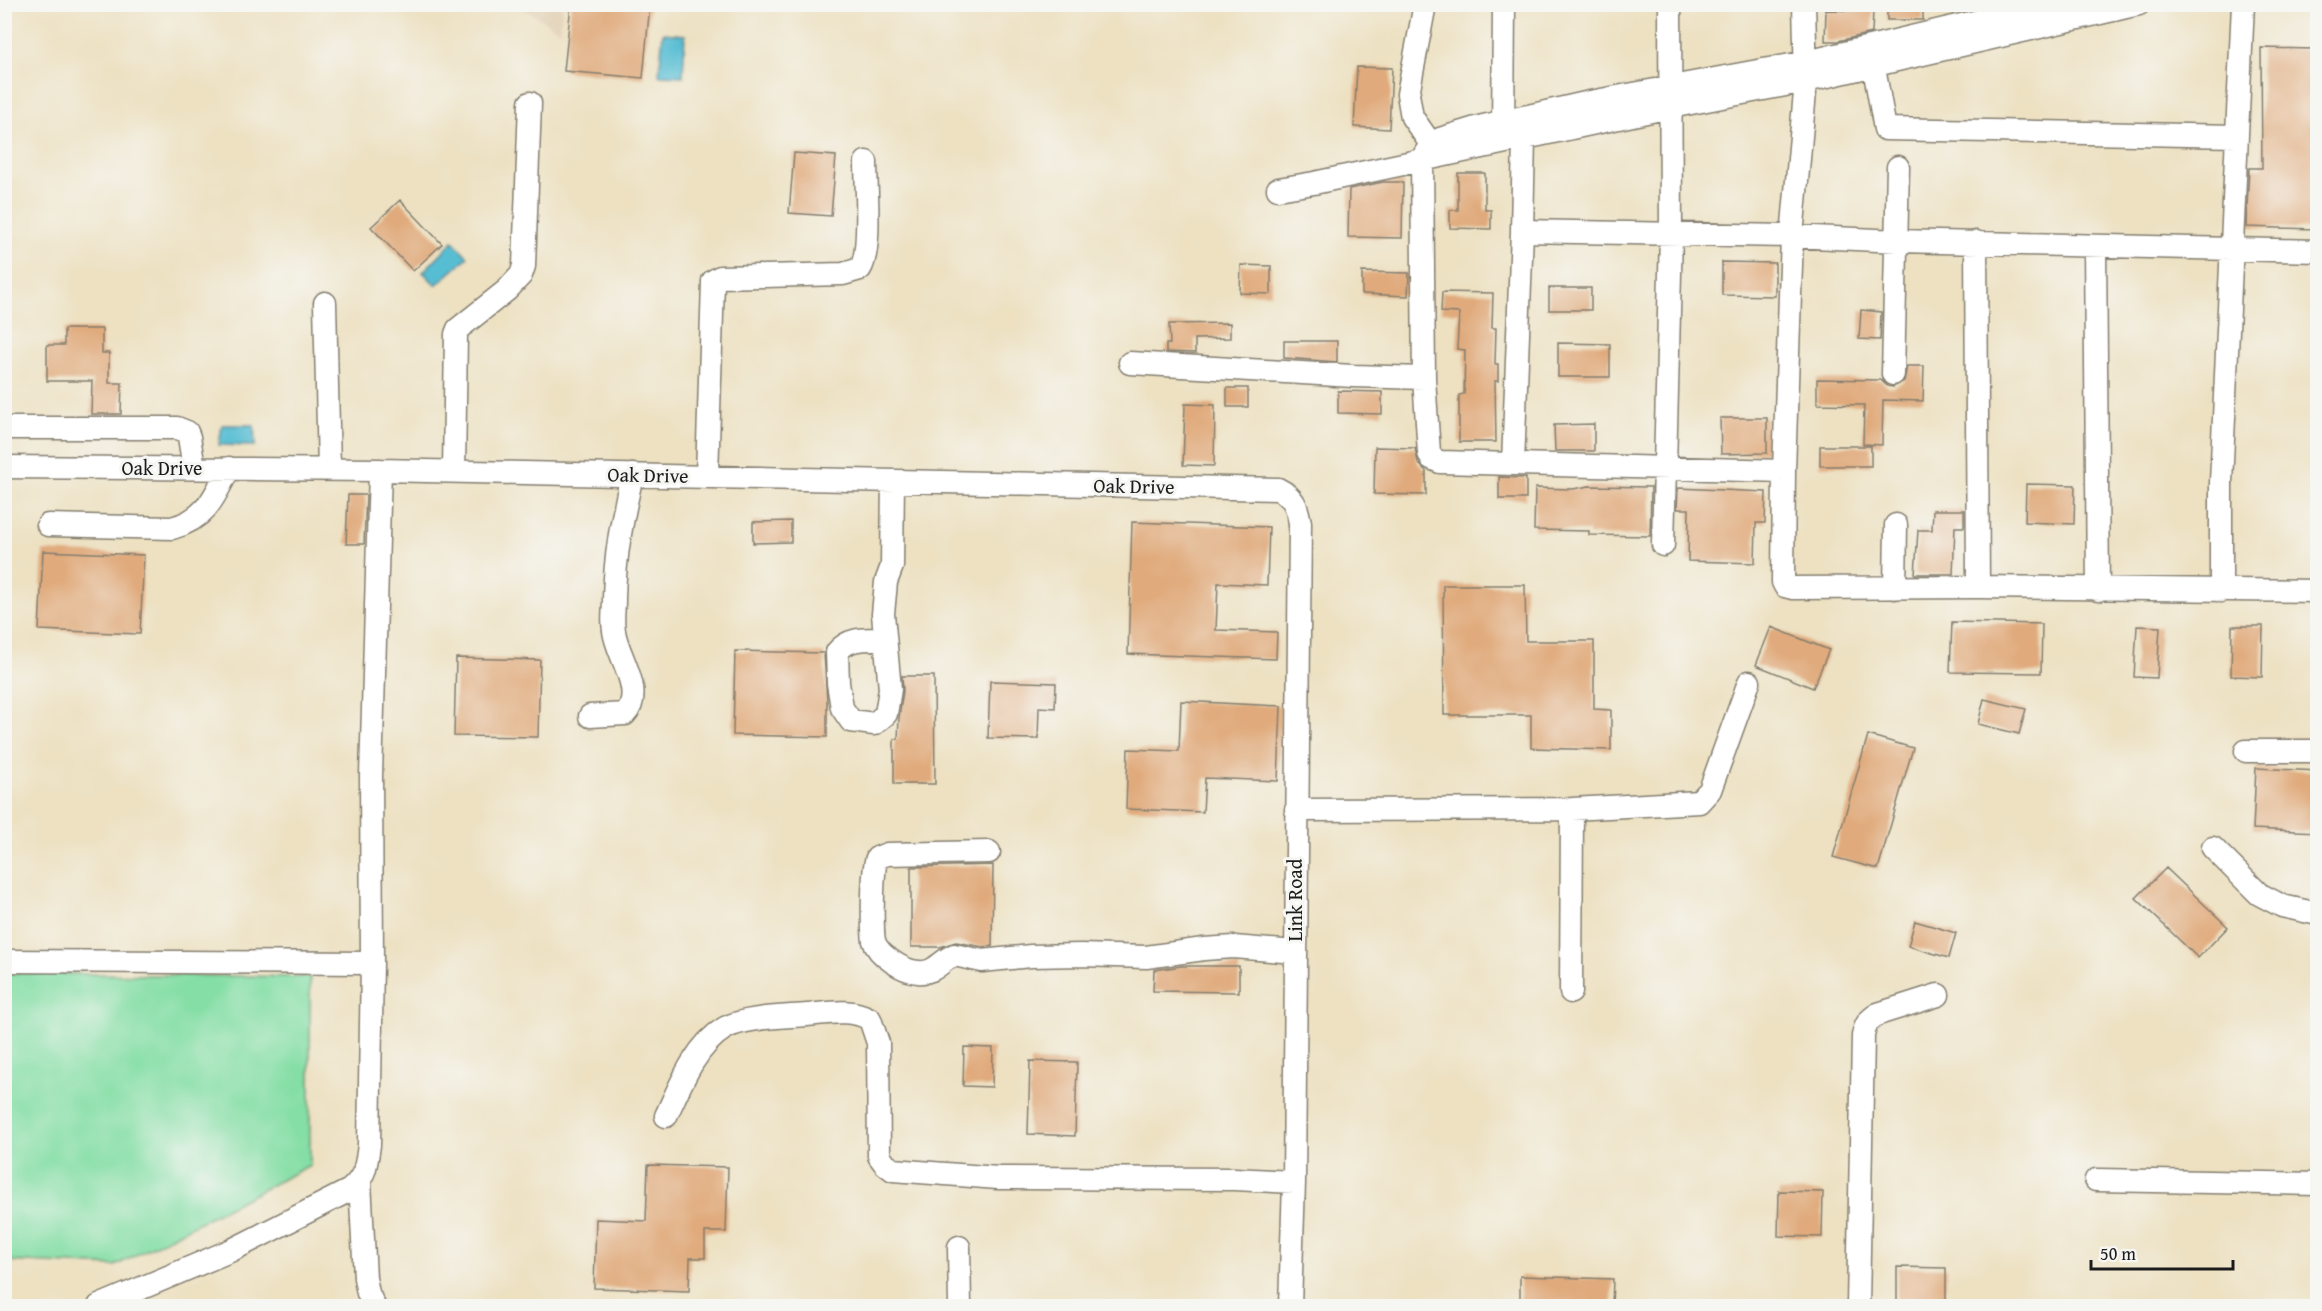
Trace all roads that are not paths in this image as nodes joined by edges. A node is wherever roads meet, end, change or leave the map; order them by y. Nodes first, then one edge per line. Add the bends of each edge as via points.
1 (1425, 4) edge
2 (1504, 4) edge
3 (1670, 4) edge
4 (1804, 4) edge
5 (2050, 4) edge
6 (2139, 4) edge
7 (2243, 4) edge
8 (1872, 56) junction
9 (1806, 72) junction
10 (1670, 97) junction
11 (530, 103) dead end
12 (1510, 134) junction
13 (2236, 136) junction
14 (1427, 151) junction
15 (866, 162) dead end
16 (1898, 167) dead end
17 (1278, 189) dead end
18 (1522, 231) junction
19 (1671, 234) junction
20 (1792, 236) junction
21 (1898, 241) junction
22 (1976, 242) junction
23 (2095, 246) junction
24 (2231, 248) junction
25 (2318, 251) edge
26 (325, 303) dead end
27 (1130, 363) dead end
28 (1893, 374) dead end
29 (1424, 378) junction
30 (4, 428) edge
31 (1513, 464) junction
32 (4, 467) edge
33 (194, 468) junction
34 (229, 468) junction
35 (1665, 468) junction
36 (329, 469) junction
37 (380, 470) junction
38 (454, 471) junction
39 (1784, 471) junction
40 (632, 475) junction
41 (708, 477) junction
42 (893, 481) junction
43 (1290, 495) joint
44 (48, 525) dead end
45 (1896, 525) dead end
46 (1663, 545) dead end
47 (1895, 588) junction
48 (1978, 588) junction
49 (2098, 590) junction
50 (2221, 591) junction
51 (2318, 591) edge
52 (884, 639) dead end
53 (1749, 682) dead end
54 (590, 716) dead end
55 (2246, 751) dead end
56 (2318, 751) edge
57 (1572, 809) junction
58 (1296, 810) junction
59 (2213, 848) dead end
60 (989, 852) dead end
61 (2318, 914) edge
62 (1295, 952) junction
63 (4, 961) edge
64 (372, 963) junction
65 (1571, 992) dead end
66 (1938, 994) dead end
67 (666, 1116) dead end
68 (2096, 1180) dead end
69 (360, 1181) junction
70 (1294, 1182) junction
71 (2318, 1184) edge
72 (959, 1247) dead end
73 (99, 1306) edge
74 (374, 1306) edge
75 (960, 1306) edge
76 (1290, 1306) edge
77 (1858, 1306) edge

1 - 14 street via 1408,94
2 - 12 street
3 - 10 street
4 - 9 street
5 - 8 street
6 - 8 street
7 - 13 street
8 - 9 street
8 - 13 street via 1885,129
9 - 10 street
9 - 20 street
10 - 12 street
10 - 19 street
11 - 38 street via 524,266 517,281 456,334
12 - 14 street via 1440,139
12 - 18 street
13 - 24 street
14 - 17 street via 1314,183
14 - 29 street
15 - 41 street via 866,247 860,270 843,274 720,277 713,281
16 - 21 street
18 - 19 street
18 - 31 street
19 - 20 street
19 - 35 street
20 - 21 street
20 - 39 street
21 - 22 street
21 - 28 street
22 - 23 street
22 - 48 street
23 - 24 street
23 - 49 street
24 - 25 street
24 - 50 street via 2221,483
26 - 36 street
27 - 29 street
29 - 31 street via 1431,458 1440,462
30 - 33 street via 177,428 189,436
31 - 35 street
32 - 33 street, Oak Drive
33 - 34 street, Oak Drive
34 - 36 street, Oak Drive
34 - 44 street via 206,510 185,525
35 - 39 street
35 - 46 street
36 - 37 street, Oak Drive
37 - 38 street, Oak Drive
37 - 64 street via 371,776
38 - 40 street, Oak Drive
39 - 47 street via 1785,586
40 - 41 street, Oak Drive
40 - 54 street via 616,550 613,624 629,674 631,708 617,716
41 - 42 street, Oak Drive
42 - 43 street, Oak Drive via 1278,489
42 - 52 street via 892,555 883,614
43 - 58 street, Link Road via 1300,523
45 - 47 street
47 - 48 street
48 - 49 street
49 - 50 street
50 - 51 street
53 - 57 street via 1710,790 1699,802
55 - 56 street
57 - 58 street
57 - 65 street
58 - 62 street, Link Road
59 - 61 street via 2259,894 2282,906
60 - 62 street via 887,854 877,858 873,900 877,948 907,970 917,972 934,970 954,955 982,961 1031,956 1146,957 1234,948
62 - 70 street, Link Road
63 - 64 street
64 - 69 street via 369,1145
66 - 77 street via 1878,1014 1865,1026
67 - 70 street via 698,1056 726,1027 752,1021 860,1013 870,1020 878,1042 879,1156 893,1170 998,1178
68 - 71 street
69 - 73 street via 350,1190 232,1250
69 - 74 street via 365,1278
70 - 76 street, Link Road
72 - 75 street

